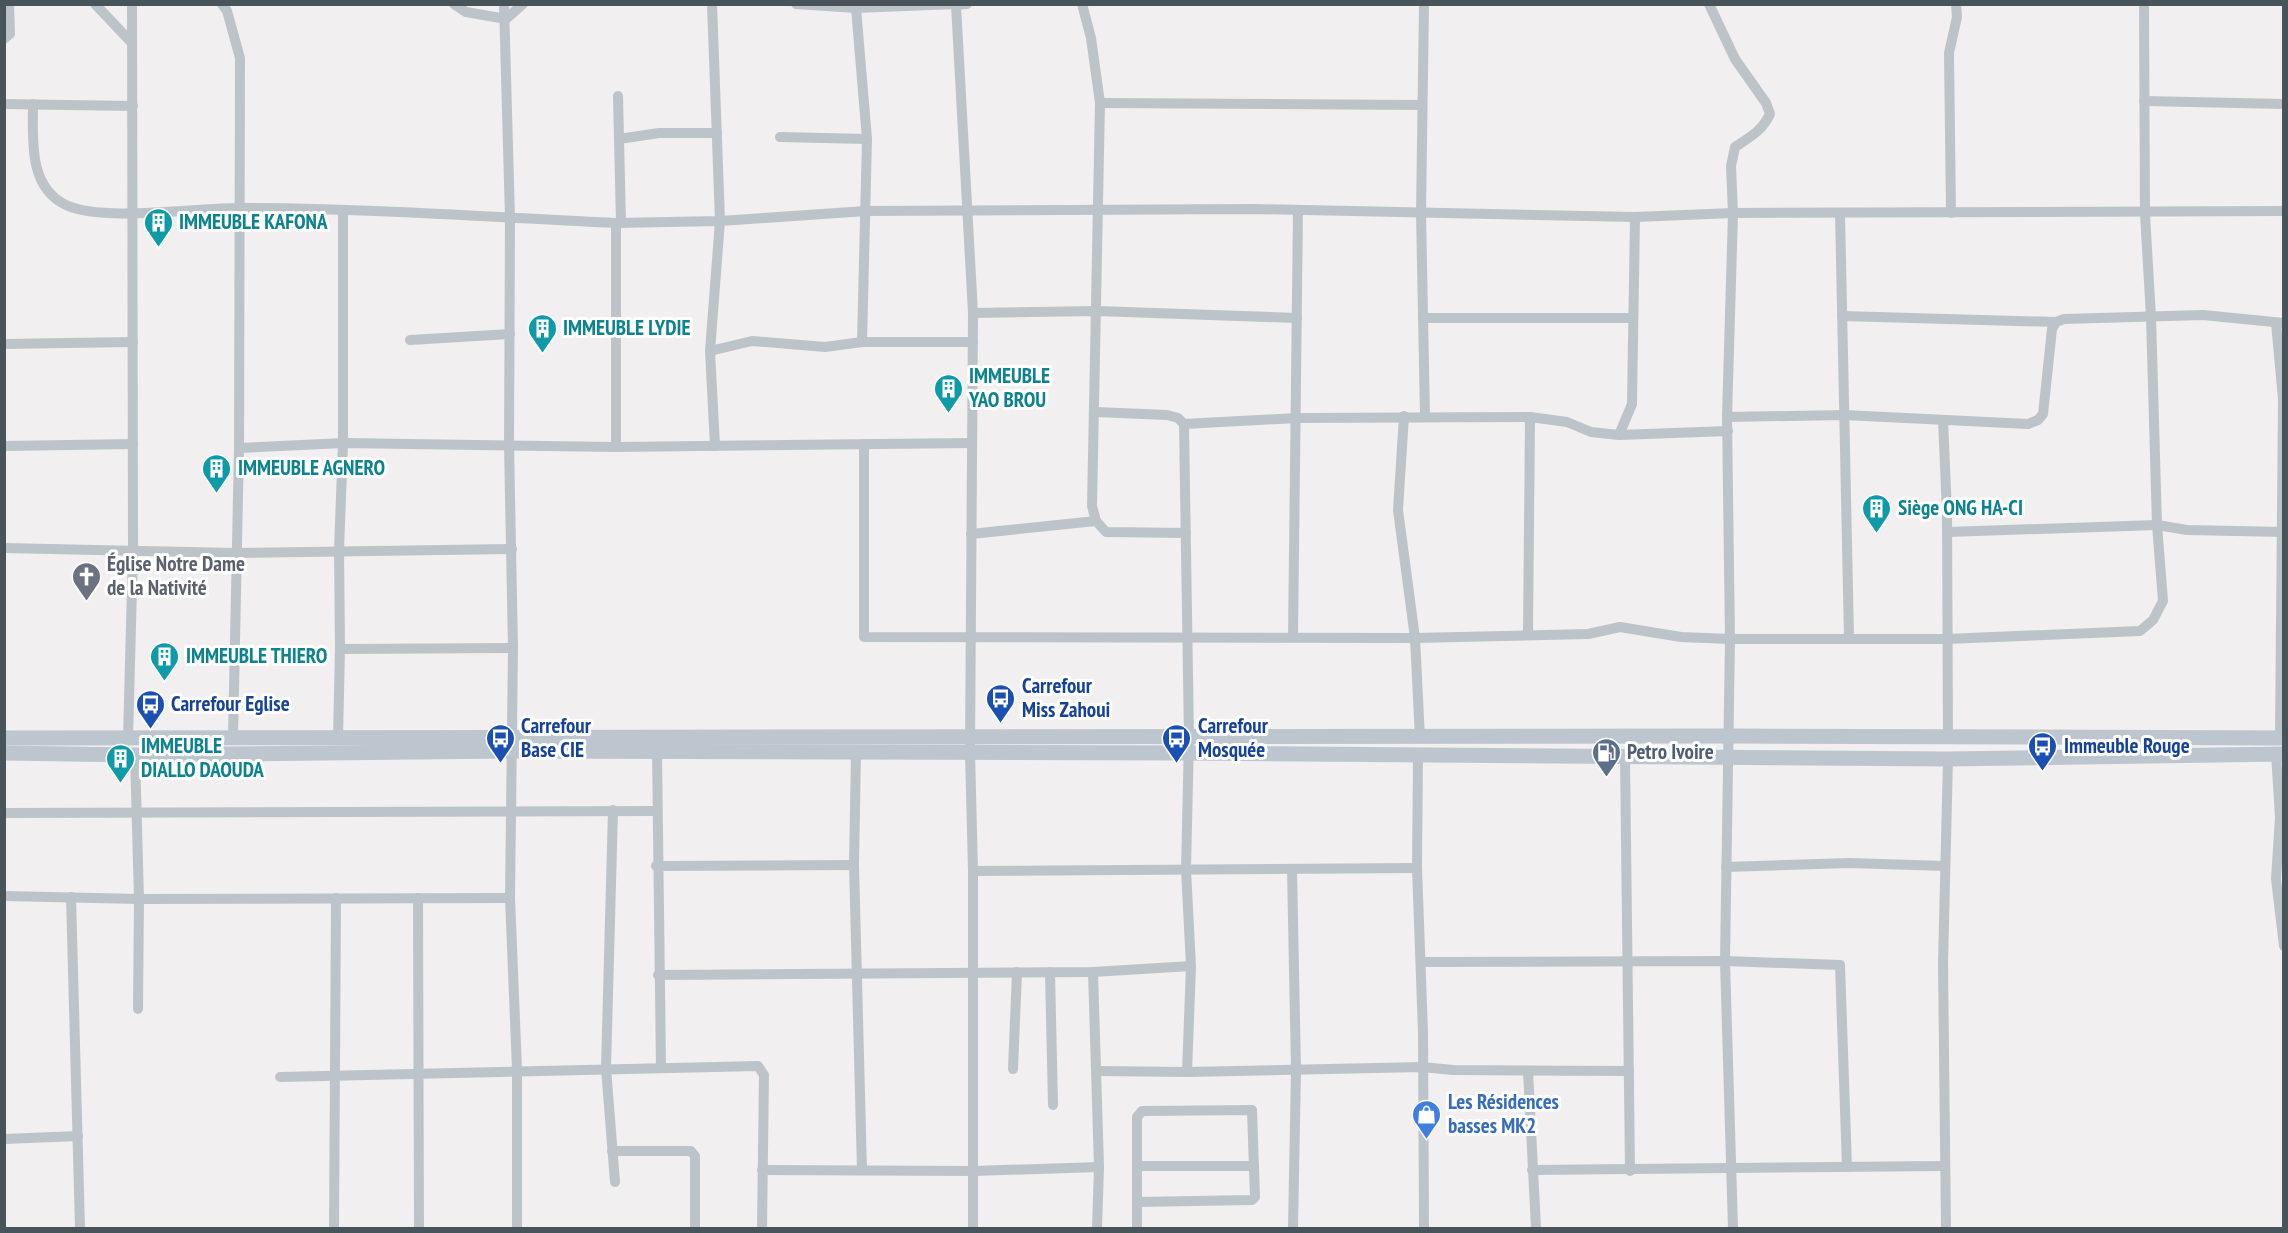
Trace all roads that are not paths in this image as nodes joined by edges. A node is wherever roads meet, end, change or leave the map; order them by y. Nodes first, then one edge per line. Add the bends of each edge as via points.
1 (9, 4) edge
2 (94, 4) edge
3 (132, 4) edge
4 (222, 4) edge
5 (454, 4) edge
6 (504, 4) edge
7 (523, 4) edge
8 (712, 4) edge
9 (796, 4) edge
10 (967, 4) edge
11 (1082, 4) edge
12 (1424, 4) edge
13 (1709, 4) edge
14 (1956, 4) edge
15 (2144, 4) edge
16 (956, 5) edge
17 (856, 8) junction
18 (506, 19) junction
19 (4, 39) edge
20 (132, 43) junction
21 (618, 96) dead end
22 (2144, 101) junction
23 (1100, 103) junction
24 (4, 104) edge
25 (33, 104) junction
26 (2283, 104) edge
27 (1422, 105) junction
28 (133, 106) junction
29 (717, 133) junction
30 (780, 137) dead end
31 (619, 139) junction
32 (867, 139) junction
33 (238, 208) junction
34 (1298, 210) junction
35 (866, 211) junction
36 (1099, 211) junction
37 (2283, 211) edge
38 (134, 212) junction
39 (343, 212) junction
40 (968, 212) junction
41 (1421, 213) junction
42 (1733, 213) junction
43 (1840, 213) junction
44 (1950, 213) junction
45 (2145, 214) junction
46 (1635, 216) junction
47 (510, 218) junction
48 (720, 221) junction
49 (619, 223) junction
50 (1097, 311) junction
51 (973, 313) junction
52 (1842, 316) junction
53 (2151, 317) junction
54 (1297, 318) junction
55 (1423, 318) junction
56 (1631, 318) junction
57 (2056, 321) junction
58 (2280, 323) edge
59 (510, 334) junction
60 (410, 340) dead end
61 (133, 342) junction
62 (862, 342) junction
63 (973, 342) junction
64 (4, 344) edge
65 (710, 351) junction
66 (1096, 412) junction
67 (1844, 415) junction
68 (1404, 416) junction
69 (1425, 416) junction
70 (1530, 417) junction
71 (1728, 417) junction
72 (1296, 418) junction
73 (1943, 420) junction
74 (1184, 424) junction
75 (1728, 431) junction
76 (1619, 435) junction
77 (343, 443) junction
78 (971, 443) junction
79 (134, 444) junction
80 (864, 444) junction
81 (509, 445) junction
82 (4, 446) edge
83 (715, 446) junction
84 (616, 447) junction
85 (239, 448) junction
86 (1096, 521) junction
87 (2157, 525) junction
88 (1948, 531) junction
89 (2282, 532) edge
90 (1186, 533) junction
91 (970, 534) junction
92 (4, 548) edge
93 (512, 549) junction
94 (133, 550) junction
95 (339, 550) junction
96 (235, 553) junction
97 (1528, 634) junction
98 (2282, 634) edge
99 (1188, 636) junction
100 (1293, 637) junction
101 (970, 638) junction
102 (1415, 638) junction
103 (1849, 638) junction
104 (1730, 639) junction
105 (1946, 639) junction
106 (513, 648) junction
107 (340, 649) junction
108 (1730, 736) junction
109 (4, 738) edge
110 (128, 738) junction
111 (233, 738) junction
112 (338, 738) junction
113 (1420, 738) junction
114 (1948, 738) junction
115 (2282, 738) edge
116 (513, 745) junction
117 (970, 745) junction
118 (1189, 745) junction
119 (657, 752) junction
120 (856, 752) junction
121 (4, 753) edge
122 (1419, 754) junction
123 (2280, 754) edge
124 (135, 755) junction
125 (1625, 756) junction
126 (1729, 756) junction
127 (1948, 759) junction
128 (511, 809) junction
129 (613, 810) junction
130 (657, 811) junction
131 (137, 812) junction
132 (4, 813) edge
133 (854, 865) junction
134 (656, 866) junction
135 (1945, 866) junction
136 (1726, 867) junction
137 (1417, 868) junction
138 (1292, 869) junction
139 (1186, 870) junction
140 (973, 871) junction
141 (4, 896) edge
142 (71, 897) junction
143 (336, 898) junction
144 (418, 898) junction
145 (510, 898) junction
146 (139, 899) junction
147 (2283, 946) edge
148 (1725, 961) junction
149 (1421, 962) junction
150 (1627, 964) junction
151 (1191, 966) junction
152 (973, 972) junction
153 (1017, 972) junction
154 (1050, 972) junction
155 (1093, 972) junction
156 (856, 974) junction
157 (658, 975) junction
158 (138, 1009) dead end
159 (661, 1067) junction
160 (1422, 1067) junction
161 (606, 1068) junction
162 (1013, 1069) dead end
163 (517, 1070) junction
164 (1296, 1070) junction
165 (1097, 1071) junction
166 (1528, 1071) junction
167 (1629, 1071) junction
168 (1187, 1072) junction
169 (420, 1073) junction
170 (335, 1075) junction
171 (280, 1077) dead end
172 (1053, 1105) dead end
173 (78, 1137) junction
174 (4, 1138) edge
175 (612, 1151) junction
176 (1137, 1166) junction
177 (1254, 1166) junction
178 (1945, 1166) junction
179 (1099, 1167) junction
180 (1847, 1167) junction
181 (1732, 1169) junction
182 (762, 1170) junction
183 (862, 1170) junction
184 (1532, 1170) junction
185 (973, 1171) junction
186 (1630, 1171) junction
187 (615, 1182) dead end
188 (1137, 1202) junction
189 (80, 1228) edge
190 (334, 1228) edge
191 (420, 1228) edge
192 (517, 1228) edge
193 (696, 1228) edge
194 (762, 1228) edge
195 (973, 1228) edge
196 (1097, 1228) edge
197 (1137, 1228) edge
198 (1293, 1228) edge
199 (1424, 1228) edge
200 (1536, 1228) edge
201 (1733, 1228) edge
202 (1946, 1228) edge

1 - 19 street via 10,34
2 - 20 street
3 - 20 street
4 - 33 street via 240,58
5 - 18 street via 466,12
6 - 18 street
7 - 18 street
8 - 29 street
9 - 17 street
10 - 16 street
11 - 23 street
12 - 27 street
13 - 42 street via 1735,58 1770,114 1765,125 1735,147 1731,166
14 - 44 street via 1949,53
15 - 22 street
16 - 17 street
16 - 40 street
17 - 32 street
18 - 47 street
20 - 28 street
21 - 31 street
22 - 26 street
22 - 45 street
23 - 27 street
23 - 36 street
24 - 25 street
25 - 28 street
25 - 38 street via 33,151 39,177 49,192 66,205 91,213
27 - 41 street
28 - 38 street
29 - 31 street via 659,133
29 - 48 street
30 - 32 street
31 - 49 street
32 - 35 street
33 - 38 street
33 - 39 street
33 - 85 street
34 - 36 street
34 - 41 street
34 - 54 street
35 - 40 street
35 - 48 street
35 - 62 street
36 - 40 street
36 - 50 street
37 - 45 street
38 - 61 street
39 - 47 street
39 - 77 street
40 - 51 street
41 - 46 street
41 - 55 street
42 - 43 street
42 - 46 street
42 - 71 street
43 - 44 street
43 - 52 street
44 - 45 street
45 - 53 street
46 - 56 street
47 - 49 street
47 - 59 street
48 - 49 street
48 - 65 street
49 - 84 street
50 - 51 street
50 - 54 street
50 - 66 street
51 - 63 street
52 - 57 street
52 - 67 street
53 - 57 street
53 - 58 street via 2203,315
53 - 87 street
54 - 72 street
55 - 56 street
55 - 69 street
56 - 76 street via 1632,404
57 - 73 street via 2043,414 2038,420 2028,424
58 - 89 street
59 - 60 street
59 - 81 street
61 - 64 street
61 - 79 street
62 - 63 street
62 - 65 street via 825,347 752,341
63 - 78 street
65 - 83 street
66 - 74 street via 1167,415
66 - 86 street via 1092,506
67 - 71 street
67 - 73 street
67 - 103 street
68 - 69 street
68 - 72 street
68 - 102 street via 1398,510
69 - 70 street
70 - 76 street
70 - 97 street
71 - 75 street
72 - 74 street
72 - 100 street
73 - 88 street
74 - 90 street
75 - 76 street
75 - 104 street
77 - 81 street
77 - 85 street
77 - 95 street
78 - 80 street
78 - 91 street
79 - 82 street
79 - 94 street
80 - 83 street
80 - 101 street via 864,637
81 - 84 street
81 - 93 street
83 - 84 street
85 - 96 street
86 - 90 street via 1106,532
86 - 91 street
87 - 88 street
87 - 89 street via 2187,530
87 - 105 street via 2163,601 2153,620 2139,631
88 - 105 street
89 - 98 street
90 - 99 street
91 - 101 street
92 - 94 street
93 - 95 street
93 - 106 street
94 - 96 street
94 - 110 street
95 - 96 street
95 - 107 street
96 - 111 street
97 - 102 street
97 - 104 street via 1588,634 1620,627 1681,637
98 - 115 street
99 - 100 street
99 - 101 street
99 - 118 street
100 - 102 street
101 - 117 street
102 - 113 street
103 - 104 street
103 - 105 street
104 - 108 street
105 - 114 street
106 - 107 street
106 - 116 street
107 - 112 street
108 - 113 main road
108 - 114 main road
108 - 126 street
109 - 110 main road
110 - 111 main road
111 - 112 main road
112 - 116 main road
113 - 118 main road
114 - 115 main road
116 - 117 main road
116 - 119 main road
116 - 124 main road
116 - 128 street
117 - 118 main road
117 - 120 main road
117 - 140 street
118 - 122 main road
118 - 139 street
119 - 120 main road
119 - 130 street
120 - 133 street
121 - 124 main road
122 - 125 main road
122 - 137 street
123 - 127 main road
123 - 147 street via 2276,879
124 - 131 street
125 - 126 main road
125 - 150 street
126 - 127 main road
126 - 136 street
127 - 135 street
128 - 129 street
128 - 131 street
128 - 145 street
129 - 130 street
129 - 161 street
130 - 134 street
131 - 132 street
131 - 146 street
133 - 134 street
133 - 156 street
134 - 157 street
135 - 136 street via 1850,863
135 - 178 street
136 - 148 street
137 - 138 street
137 - 149 street
138 - 139 street
138 - 164 street
139 - 140 street
139 - 151 street
140 - 152 street
141 - 142 street
142 - 146 street
142 - 173 street
143 - 144 street
143 - 146 street
143 - 170 street
144 - 145 street
144 - 169 street
145 - 163 street
146 - 158 street
148 - 150 street
148 - 180 street via 1840,965
148 - 181 street
149 - 150 street
149 - 160 street
150 - 167 street
151 - 155 street
151 - 168 street
152 - 153 street
152 - 156 street
152 - 185 street
153 - 154 street
153 - 162 street
154 - 155 street
154 - 172 street
155 - 165 street
156 - 157 street
156 - 183 street
157 - 159 street
159 - 161 street
159 - 182 street via 762,1069
160 - 164 street
160 - 166 street
160 - 199 street
161 - 163 street
161 - 175 street
163 - 169 street
163 - 192 street
164 - 168 street
164 - 198 street
165 - 168 street
165 - 179 street
166 - 167 street
166 - 184 street
167 - 186 street
169 - 170 street
169 - 191 street
170 - 171 street
170 - 190 street
173 - 174 street
173 - 189 street
175 - 187 street
175 - 193 street via 691,1151 695,1156
176 - 177 street
176 - 177 street via 1137,1117 1151,1109 1252,1110
176 - 188 street
177 - 188 street via 1255,1197 1248,1202
178 - 180 street
178 - 202 street
179 - 185 street
179 - 196 street
180 - 181 street
181 - 186 street
181 - 201 street
182 - 183 street
182 - 194 street
183 - 185 street
184 - 186 street
184 - 200 street
185 - 195 street
188 - 197 street

